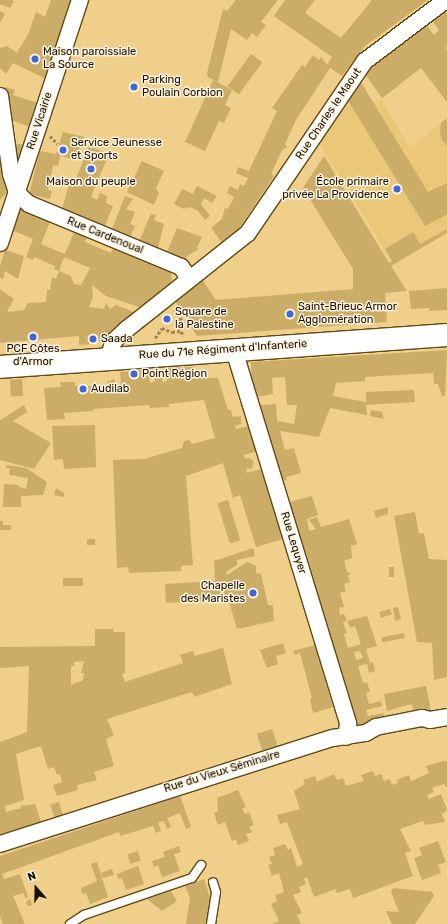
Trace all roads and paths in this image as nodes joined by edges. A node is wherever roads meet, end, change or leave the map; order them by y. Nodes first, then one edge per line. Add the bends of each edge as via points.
1 (80, 0) edge
2 (446, 0) edge
3 (0, 96) edge
4 (54, 143) dead end
5 (58, 144) dead end
6 (17, 193) junction
7 (0, 243) edge
8 (187, 285) junction
9 (181, 331) dead end
10 (447, 335) edge
11 (155, 342) dead end
12 (234, 350) junction
13 (108, 358) junction
14 (0, 367) edge
15 (447, 717) edge
16 (346, 737) junction
17 (0, 844) edge
18 (201, 865) dead end
19 (213, 882) dead end
20 (70, 924) edge
21 (211, 924) edge

1 - 6 street, Rue Vicairie via 48,84
2 - 8 street, Rue Charles le Maout via 365,61 304,157 248,233
3 - 6 street via 11,174
4 - 5 path
6 - 7 street, Rue Vicairie
6 - 8 street, Rue Cardenoual via 29,204 181,267 186,274
8 - 13 street, Rue Charles le Maout via 114,341
9 - 11 path via 172,332 162,328 157,332
10 - 12 main road, Rue du 71e Régiment d'Infanterie
12 - 13 main road, Rue du 71e Régiment d'Infanterie
12 - 16 street, Rue Lequyer via 348,724
13 - 14 main road, Rue du 71e Régiment d'Infanterie
15 - 16 street, Rue du Vieux Séminaire via 430,720 422,718 376,727 366,733
16 - 17 street, Rue du Vieux Séminaire via 333,738
18 - 20 lane via 192,878 84,915
19 - 21 lane via 216,892

